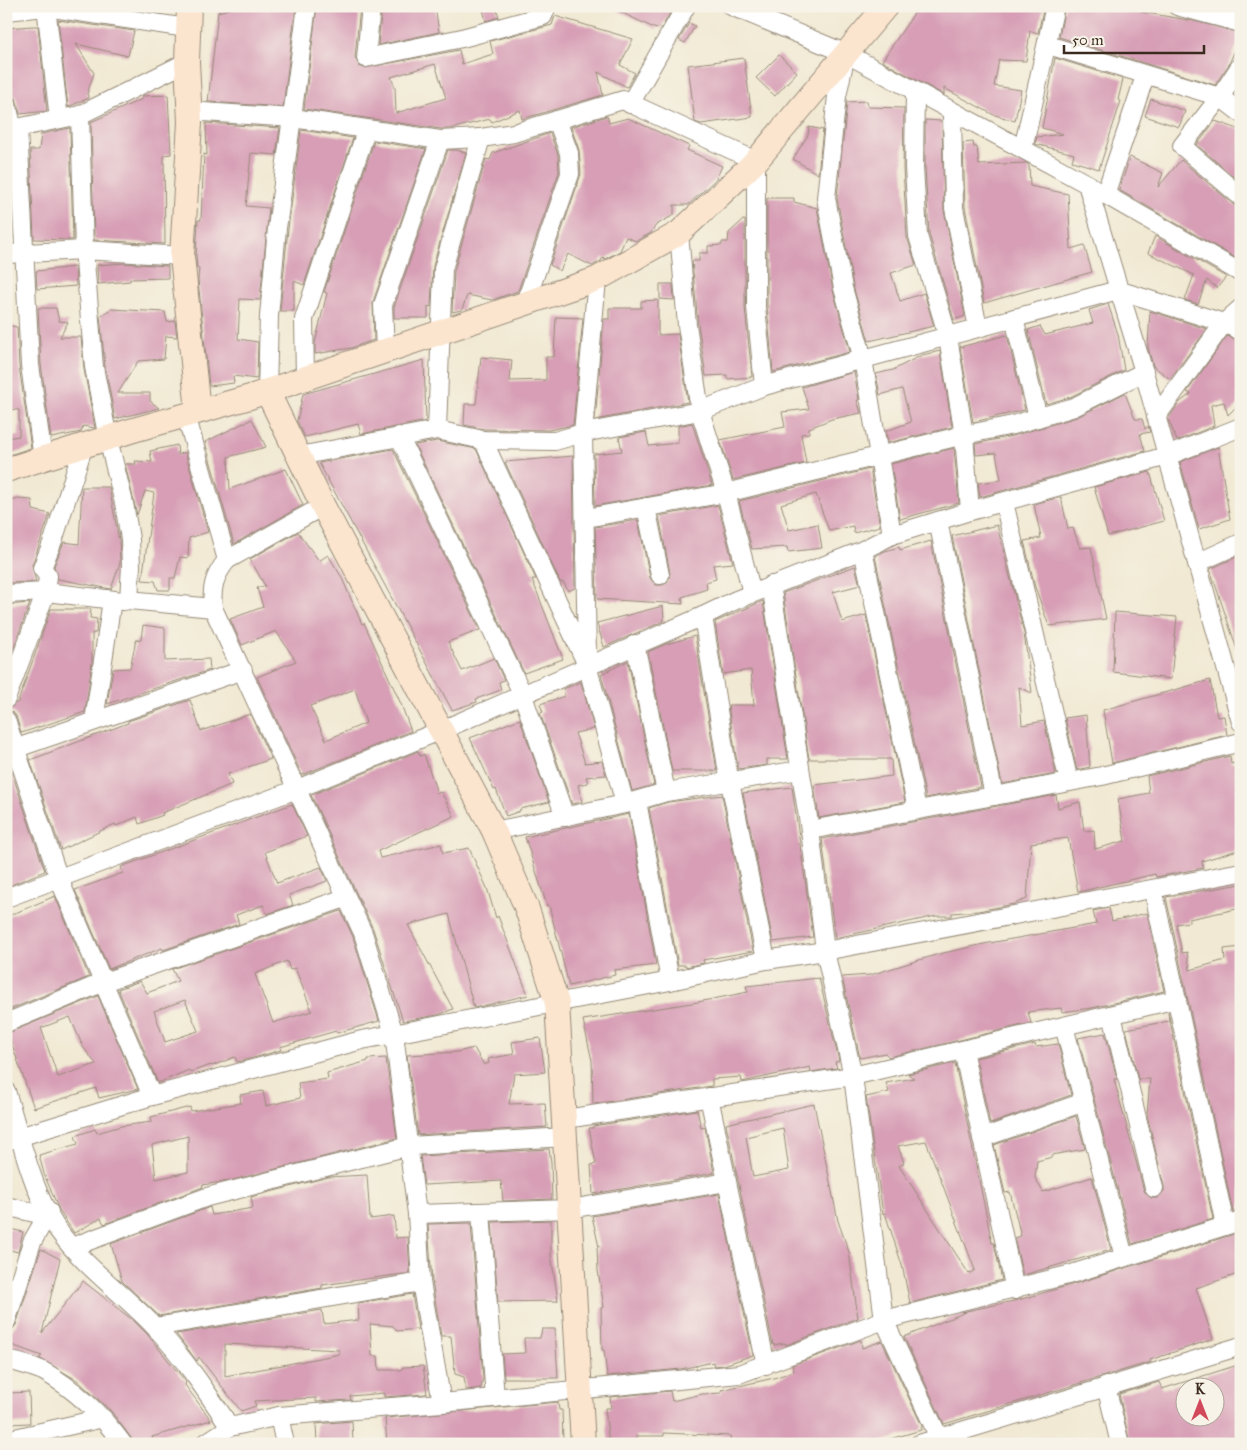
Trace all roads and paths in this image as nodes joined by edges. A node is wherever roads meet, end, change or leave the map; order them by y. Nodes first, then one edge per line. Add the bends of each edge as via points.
1 (307, 6) edge
2 (371, 6) edge
3 (547, 6) edge
4 (686, 6) edge
5 (731, 6) edge
6 (1055, 6) edge
7 (1177, 6) edge
8 (46, 7) edge
9 (882, 9) edge
10 (6, 11) edge
11 (190, 12) edge
12 (766, 12) edge
13 (1241, 23) edge
14 (1048, 45) junction
15 (847, 54) junction
16 (187, 62) junction
17 (1241, 65) edge
18 (1145, 76) junction
19 (915, 92) junction
20 (1220, 97) junction
21 (6, 101) edge
22 (630, 104) junction
23 (189, 111) junction
24 (952, 113) junction
25 (1241, 113) edge
26 (80, 115) junction
27 (293, 118) junction
28 (59, 119) junction
29 (557, 120) junction
30 (12, 129) edge
31 (366, 130) junction
32 (481, 138) junction
33 (440, 140) junction
34 (1023, 148) junction
35 (756, 161) junction
36 (1087, 184) junction
37 (1105, 195) junction
38 (1241, 197) edge
39 (679, 232) junction
40 (84, 250) junction
41 (14, 253) edge
42 (182, 256) junction
43 (1241, 273) edge
44 (597, 279) junction
45 (1118, 290) junction
46 (525, 304) junction
47 (1241, 308) edge
48 (1014, 318) junction
49 (1224, 323) junction
50 (978, 328) junction
51 (1241, 331) edge
52 (439, 333) junction
53 (948, 337) junction
54 (385, 351) junction
55 (863, 359) junction
56 (1144, 372) junction
57 (305, 378) junction
58 (764, 386) junction
59 (267, 391) junction
60 (700, 411) junction
61 (192, 413) junction
62 (1156, 417) junction
63 (1038, 418) junction
64 (1241, 427) edge
65 (437, 430) junction
66 (584, 433) junction
67 (964, 435) junction
68 (399, 436) junction
69 (108, 439) junction
70 (483, 440) junction
71 (83, 448) junction
72 (299, 456) junction
73 (881, 456) junction
74 (1167, 456) junction
75 (43, 459) junction
76 (6, 470) edge
77 (726, 493) junction
78 (1004, 502) junction
79 (322, 506) junction
80 (646, 508) junction
81 (970, 510) junction
82 (586, 518) junction
83 (938, 521) junction
84 (892, 535) junction
85 (1241, 543) edge
86 (863, 550) junction
87 (227, 560) junction
88 (1198, 563) junction
89 (660, 575) dead end
90 (771, 585) junction
91 (46, 592) junction
92 (752, 593) junction
93 (6, 594) edge
94 (120, 600) junction
95 (213, 608) junction
96 (703, 616) junction
97 (635, 644) junction
98 (587, 665) junction
99 (242, 670) junction
100 (522, 694) junction
101 (6, 699) edge
102 (6, 720) edge
103 (94, 721) junction
104 (1241, 722) edge
105 (442, 730) junction
106 (1241, 742) edge
107 (17, 748) junction
108 (800, 770) junction
109 (731, 782) junction
110 (1069, 782) junction
111 (297, 789) junction
112 (666, 792) junction
113 (994, 796) junction
114 (631, 802) junction
115 (917, 809) junction
116 (565, 817) junction
117 (810, 830) junction
118 (494, 831) junction
119 (1241, 872) edge
120 (59, 879) junction
121 (1153, 889) junction
122 (6, 898) edge
123 (345, 898) junction
124 (826, 951) junction
125 (766, 960) junction
126 (670, 981) junction
127 (104, 982) junction
128 (1177, 999) junction
129 (557, 1003) junction
130 (1112, 1015) junction
131 (6, 1023) edge
132 (1064, 1026) junction
133 (394, 1034) junction
134 (963, 1050) junction
135 (853, 1076) junction
136 (6, 1091) edge
137 (152, 1096) junction
138 (709, 1097) junction
139 (1084, 1102) junction
140 (566, 1128) junction
141 (982, 1138) junction
142 (13, 1139) edge
143 (408, 1146) junction
144 (727, 1182) junction
145 (1154, 1188) dead end
146 (6, 1206) edge
147 (570, 1209) junction
148 (481, 1212) junction
149 (48, 1214) junction
150 (418, 1214) junction
151 (1233, 1223) edge
152 (72, 1247) junction
153 (1124, 1257) junction
154 (422, 1282) junction
155 (1015, 1290) junction
156 (884, 1320) junction
157 (6, 1322) edge
158 (155, 1327) junction
159 (1241, 1346) edge
160 (6, 1359) edge
161 (766, 1365) junction
162 (1106, 1386) junction
163 (580, 1390) junction
164 (495, 1398) junction
165 (442, 1403) junction
166 (279, 1416) junction
167 (103, 1418) junction
168 (230, 1428) junction
169 (58, 1436) edge
170 (6, 1440) edge
171 (941, 1441) edge
172 (123, 1444) edge
173 (204, 1444) edge
174 (285, 1444) edge
175 (583, 1444) edge
176 (919, 1444) edge
177 (1120, 1444) edge

1 - 27 street
2 - 3 street via 366,58 543,16
4 - 22 street
5 - 12 street
6 - 14 street
7 - 13 street
8 - 10 street
8 - 11 street
8 - 28 street
9 - 15 street
11 - 16 street
12 - 15 street
14 - 18 street
14 - 34 street
15 - 19 street
15 - 35 street
15 - 55 street via 837,96 826,198 843,288
16 - 23 street
16 - 26 street
17 - 20 street
18 - 20 street
18 - 37 street
19 - 24 street
19 - 53 street via 914,167 918,236
20 - 25 street
20 - 38 street via 1182,146
21 - 30 street
22 - 29 street via 623,100
22 - 35 street
23 - 27 street
23 - 42 street
24 - 34 street
24 - 50 street via 954,208
26 - 28 street
26 - 40 street
27 - 31 street
27 - 59 street via 277,228 269,316
28 - 30 street
29 - 32 street via 514,133
29 - 46 street via 569,152 570,174
30 - 41 street
31 - 33 street
31 - 57 street via 304,319
32 - 33 street
32 - 52 street via 443,269
33 - 54 street via 383,305
34 - 36 street
35 - 39 street
35 - 58 street via 756,307
36 - 37 street
36 - 45 street
37 - 43 street
39 - 44 street
39 - 60 street via 687,325
40 - 41 street
40 - 42 street
40 - 69 street via 94,367
41 - 75 street
42 - 61 street
44 - 46 street
44 - 66 street
45 - 48 street
45 - 49 street
45 - 56 street
46 - 52 street
47 - 49 street
48 - 50 street
48 - 63 street
49 - 51 street
49 - 62 street
50 - 53 street
52 - 54 street
52 - 65 street
53 - 55 street
53 - 67 street
54 - 57 street
55 - 58 street
55 - 73 street
56 - 62 street
56 - 63 street via 1074,407
57 - 59 street
58 - 60 street
59 - 61 street
59 - 72 street
60 - 66 street
60 - 77 street
61 - 69 street
61 - 87 street
62 - 74 street
63 - 67 street
64 - 74 street
65 - 68 street
65 - 70 street
66 - 70 street via 555,441
66 - 82 street
67 - 73 street
67 - 81 street
68 - 72 street
68 - 100 street
69 - 71 street
69 - 94 street via 130,539 131,566
70 - 98 street
71 - 75 street
71 - 91 street via 42,568 48,576
72 - 79 street
73 - 77 street
73 - 84 street
74 - 78 street
74 - 88 street
75 - 76 street
77 - 80 street
77 - 92 street
78 - 81 street
78 - 110 street
79 - 87 street
79 - 105 street
80 - 82 street
80 - 89 street
81 - 83 street
82 - 98 street
83 - 84 street
83 - 113 street
84 - 86 street
85 - 88 street
86 - 90 street
86 - 115 street
87 - 95 street via 212,585
88 - 104 street
90 - 92 street
90 - 108 street
91 - 93 street
91 - 94 street
91 - 101 street
92 - 96 street
94 - 95 street
94 - 103 street
95 - 99 street
96 - 97 street
96 - 109 street
97 - 98 street
97 - 112 street
98 - 100 street
98 - 114 street
99 - 103 street
99 - 111 street
100 - 105 street
100 - 116 street
102 - 107 street
103 - 107 street
105 - 111 street
105 - 118 street
106 - 110 street
107 - 120 street
108 - 109 street
108 - 117 street
109 - 112 street
109 - 125 street
110 - 113 street
111 - 120 street
111 - 123 street
112 - 114 street
113 - 115 street
114 - 116 street
114 - 126 street
115 - 117 street
116 - 118 street
117 - 124 street
118 - 129 street via 527,909
119 - 121 street
120 - 122 street
120 - 127 street
121 - 124 street
121 - 128 street
123 - 127 street
123 - 133 street via 363,933
124 - 125 street
124 - 135 street
125 - 126 street
126 - 129 street
127 - 131 street
127 - 137 street
128 - 130 street
128 - 151 street
129 - 133 street
129 - 140 street
130 - 132 street
130 - 145 street
132 - 134 street
132 - 139 street
133 - 137 street
133 - 143 street
134 - 135 street
134 - 141 street
135 - 138 street
135 - 156 street
136 - 142 street
137 - 142 street
138 - 140 street
138 - 144 street
139 - 141 street
139 - 153 street
140 - 143 street
140 - 147 street
141 - 155 street
142 - 149 street
143 - 150 street
143 - 152 street via 207,1196
144 - 147 street
144 - 161 street
146 - 149 street
147 - 148 street
147 - 163 street
148 - 150 street
148 - 164 street
149 - 152 street
149 - 157 street via 32,1242
150 - 154 street
151 - 153 street
152 - 158 street
153 - 155 street
154 - 158 street
154 - 165 street
155 - 156 street
156 - 161 street
156 - 171 street
158 - 168 street via 197,1376
159 - 162 street
160 - 167 street via 42,1371 73,1391
161 - 163 street via 738,1374
162 - 171 street
162 - 177 street
163 - 164 street
163 - 175 street
164 - 165 street
165 - 166 street
166 - 168 street
166 - 174 street
167 - 169 street
167 - 172 street
168 - 173 street
169 - 170 street
171 - 176 street

